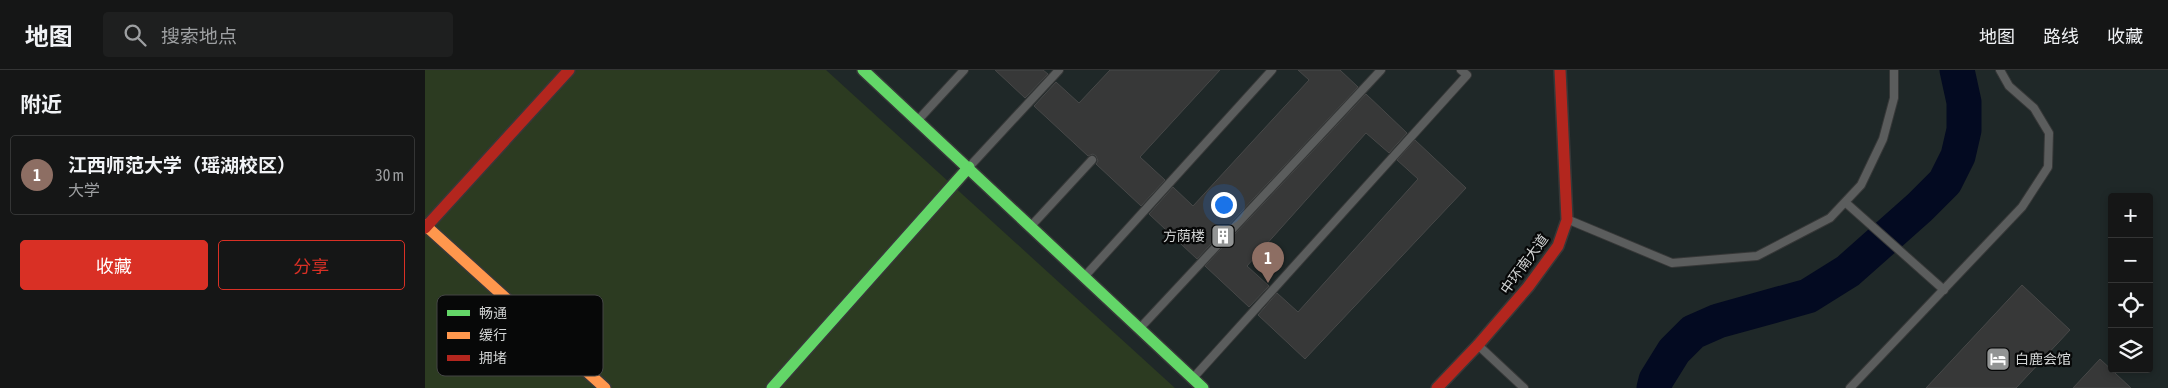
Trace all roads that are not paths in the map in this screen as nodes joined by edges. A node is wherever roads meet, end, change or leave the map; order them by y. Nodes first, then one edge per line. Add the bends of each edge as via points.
1 (569, 70) edge
2 (964, 70) edge
3 (1059, 70) edge
4 (1272, 70) edge
5 (1381, 70) edge
6 (1461, 70) edge
7 (1560, 70) edge
8 (1894, 70) edge
9 (2000, 70) edge
10 (865, 71) edge
11 (918, 120) junction
12 (1092, 160) dead end
13 (969, 167) junction
14 (1845, 202) junction
15 (1567, 220) junction
16 (425, 226) edge
17 (1031, 226) junction
18 (1085, 276) junction
19 (1944, 290) junction
20 (502, 295) edge
21 (1140, 329) junction
22 (1478, 345) junction
23 (592, 376) edge
24 (1193, 378) junction
25 (605, 388) edge
26 (772, 388) edge
27 (1203, 388) edge
28 (1437, 388) edge
29 (1524, 388) edge
30 (1850, 388) edge

1 - 16 street
2 - 11 lane
3 - 13 lane
4 - 18 lane
5 - 21 lane
6 - 24 lane via 1467,75
7 - 15 street, 中环南大道
8 - 14 lane via 1894,98 1883,139 1861,185
9 - 19 lane via 2009,86 2034,108 2049,132 2048,167 2023,207
10 - 11 street
11 - 13 street
12 - 17 lane
13 - 17 street
13 - 26 street
14 - 15 lane via 1830,218 1757,256 1672,263
14 - 19 lane
15 - 22 street, 中环南大道 via 1558,246 1529,287
16 - 20 street
17 - 18 street
18 - 21 street
19 - 30 lane
21 - 24 street
22 - 28 street, 中环南大道
22 - 29 lane
23 - 25 street
24 - 27 street

